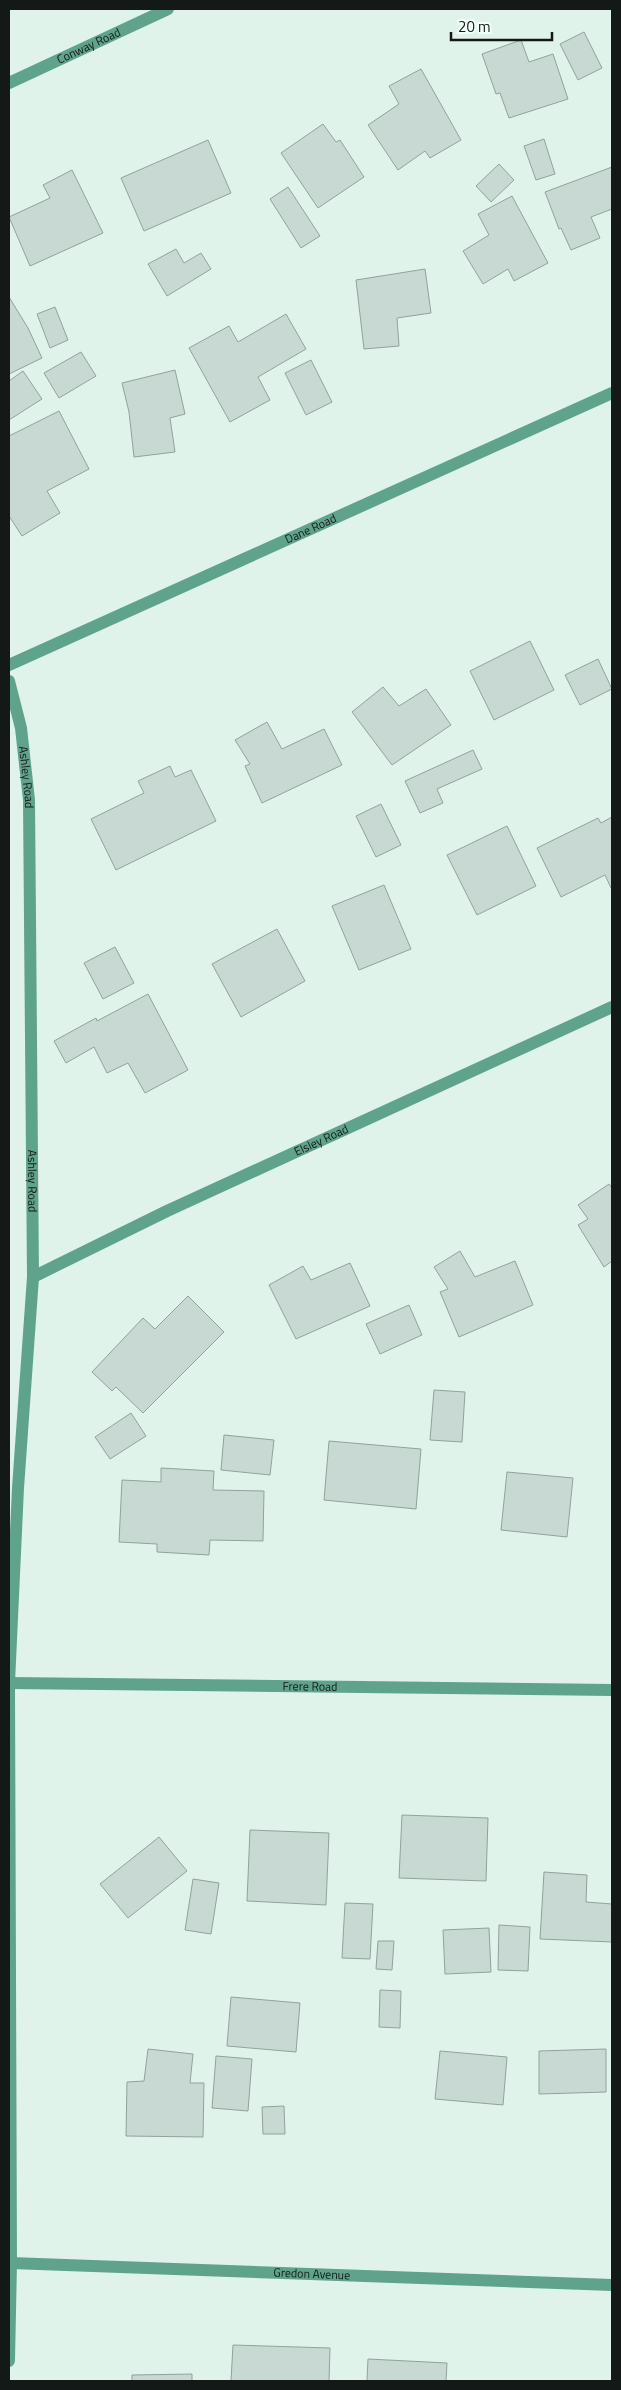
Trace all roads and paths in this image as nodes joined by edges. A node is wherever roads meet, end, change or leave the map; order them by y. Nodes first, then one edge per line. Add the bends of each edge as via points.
1 (168, 9) edge
2 (9, 84) edge
3 (612, 393) edge
4 (9, 665) edge
5 (9, 681) edge
6 (612, 1007) edge
7 (32, 1277) junction
8 (9, 1683) edge
9 (612, 1690) edge
10 (11, 2263) junction
11 (612, 2285) edge
12 (9, 2361) edge

1 - 2 street, Conway Road
3 - 4 street, Dane Road
5 - 7 street, Ashley Road via 21,728 29,800
6 - 7 street, Elsley Road via 176,1206
7 - 8 street, Ashley Road
8 - 9 street, Frere Road
8 - 10 street, Ashley Road
10 - 11 street, Gredon Avenue
10 - 12 street, Ashley Road

